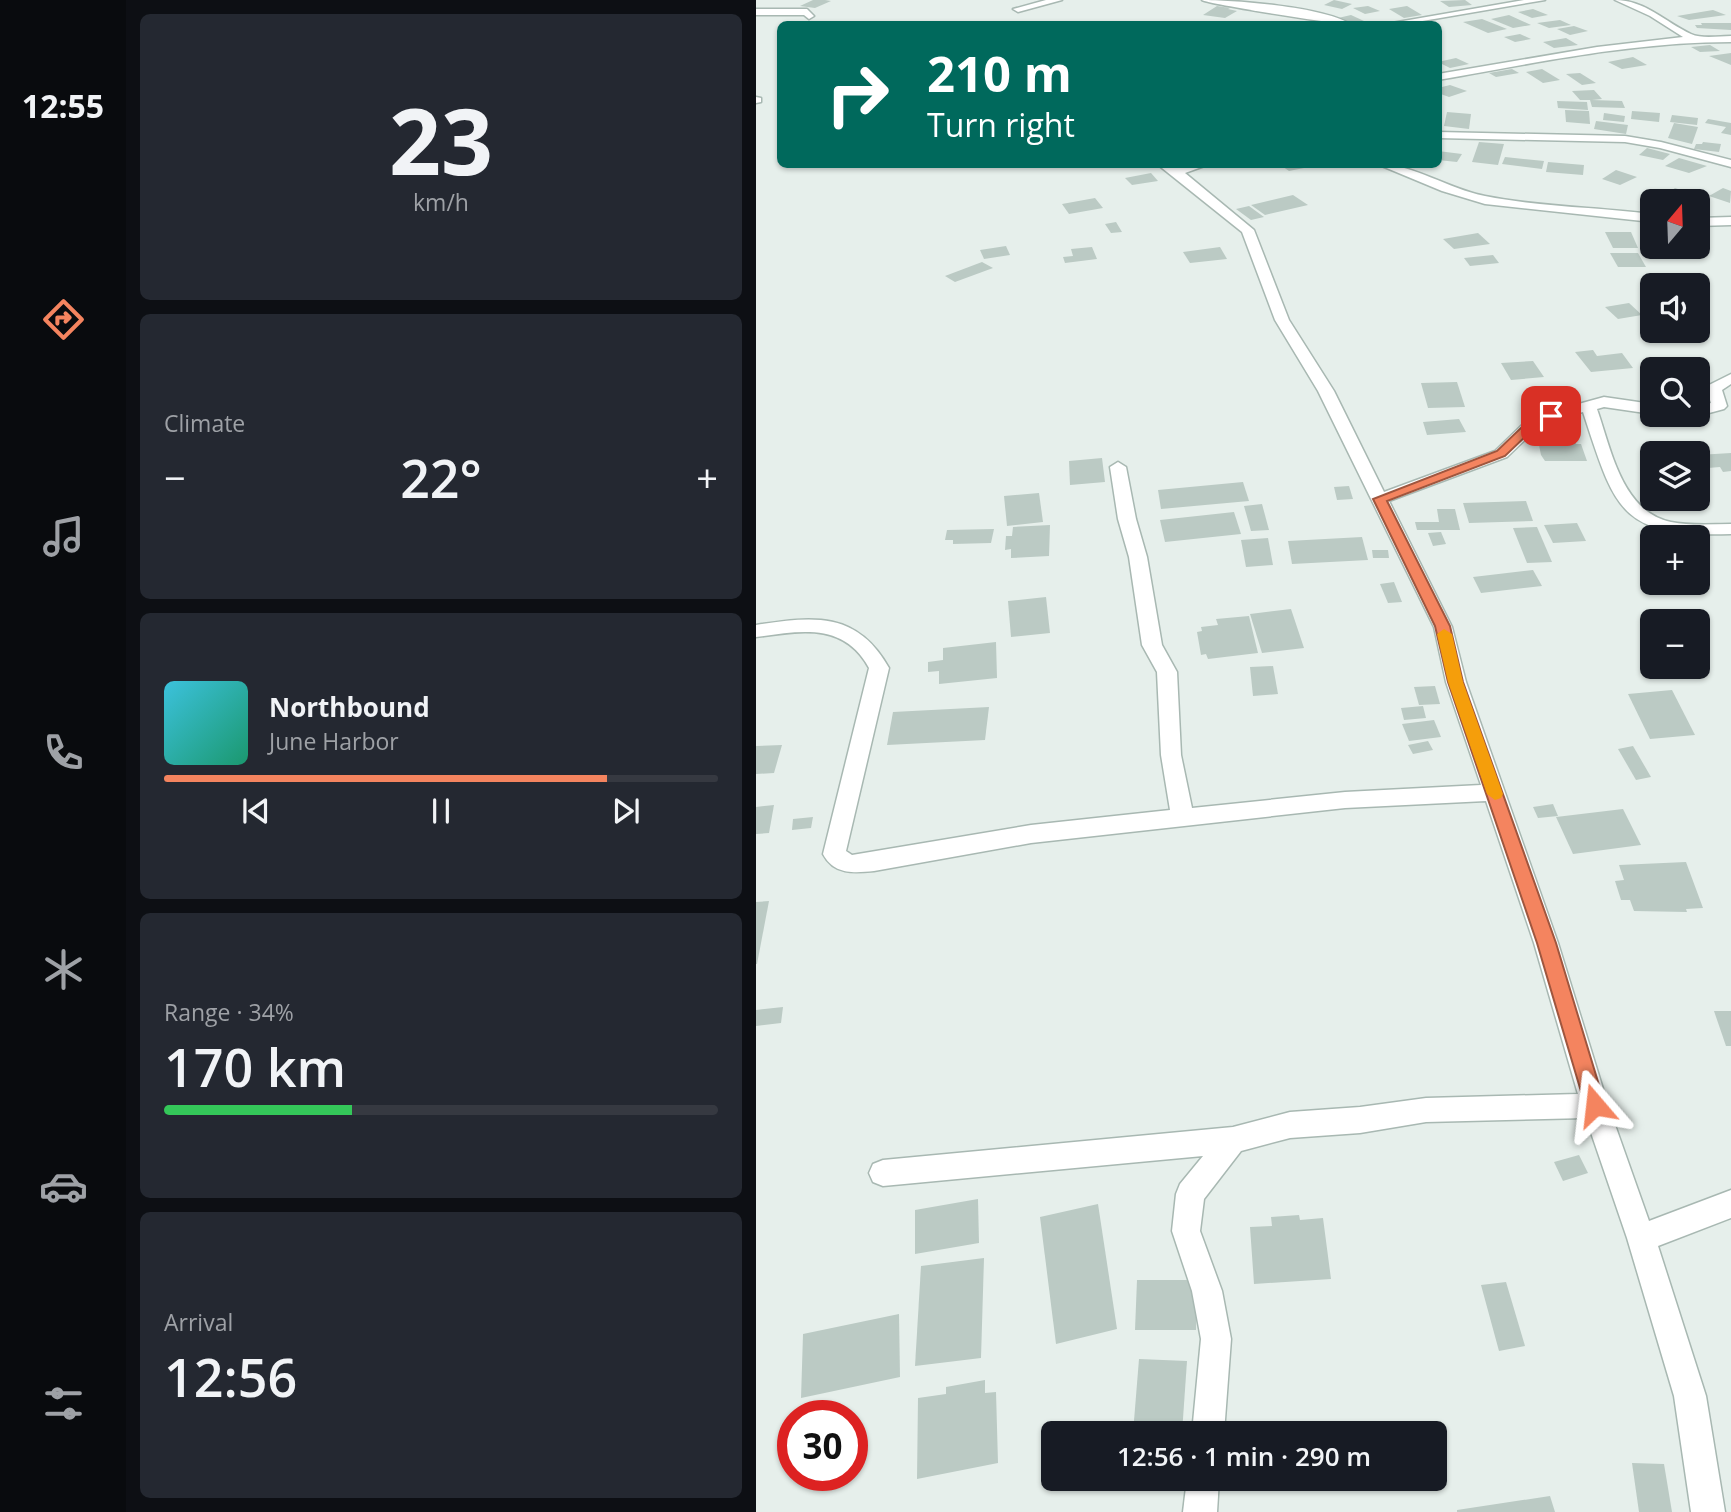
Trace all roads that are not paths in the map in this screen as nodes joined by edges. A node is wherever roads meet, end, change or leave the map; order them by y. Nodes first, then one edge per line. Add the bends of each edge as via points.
1 (1058, 0) edge
2 (1206, 0) edge
3 (1541, 0) edge
4 (1619, 0) edge
5 (1510, 3) edge
6 (1015, 4) edge
7 (756, 12) edge
8 (809, 16) dead end
9 (1027, 17) dead end
10 (1335, 21) edge
11 (1408, 21) edge
12 (1692, 39) junction
13 (1728, 41) edge
14 (1442, 76) edge
15 (1442, 135) edge
16 (1731, 164) edge
17 (1169, 168) edge
18 (1394, 168) edge
19 (1640, 217) edge
20 (1731, 221) edge
21 (1710, 222) edge
22 (1731, 378) edge
23 (1588, 405) junction
24 (1640, 407) edge
25 (1710, 408) edge
26 (1118, 467) dead end
27 (1380, 499) junction
28 (1731, 528) edge
29 (756, 631) edge
30 (1495, 792) junction
31 (1183, 819) junction
32 (1595, 1105) junction
33 (1233, 1140) junction
34 (883, 1173) dead end
35 (1731, 1204) edge
36 (1641, 1238) junction
37 (1209, 1421) edge
38 (1202, 1491) edge
39 (1200, 1512) edge
40 (1708, 1512) edge

1 - 6 street
2 - 10 street
3 - 5 street
4 - 12 street via 1653,14
5 - 11 street
6 - 9 street
7 - 8 street via 792,10
12 - 13 street
12 - 14 street
15 - 16 street via 1625,139
17 - 27 street via 1248,230 1282,320 1326,391
18 - 19 street via 1483,200
20 - 21 street
22 - 25 street via 1714,387 1720,406
23 - 24 street via 1604,402
23 - 27 street via 1539,421 1501,454
23 - 28 street via 1622,499 1635,513 1656,526
26 - 31 street via 1152,646 1167,672 1171,755
27 - 30 street via 1443,626 1456,682
29 - 31 street via 794,625 833,626 873,653 879,668 834,854 848,864 1031,834
30 - 31 street via 1345,800
30 - 32 street
32 - 33 street via 1426,1110 1290,1125
32 - 36 street
33 - 34 street
33 - 37 street via 1190,1194 1186,1231 1208,1291 1216,1339
35 - 36 street
36 - 40 street via 1690,1396
38 - 39 street

